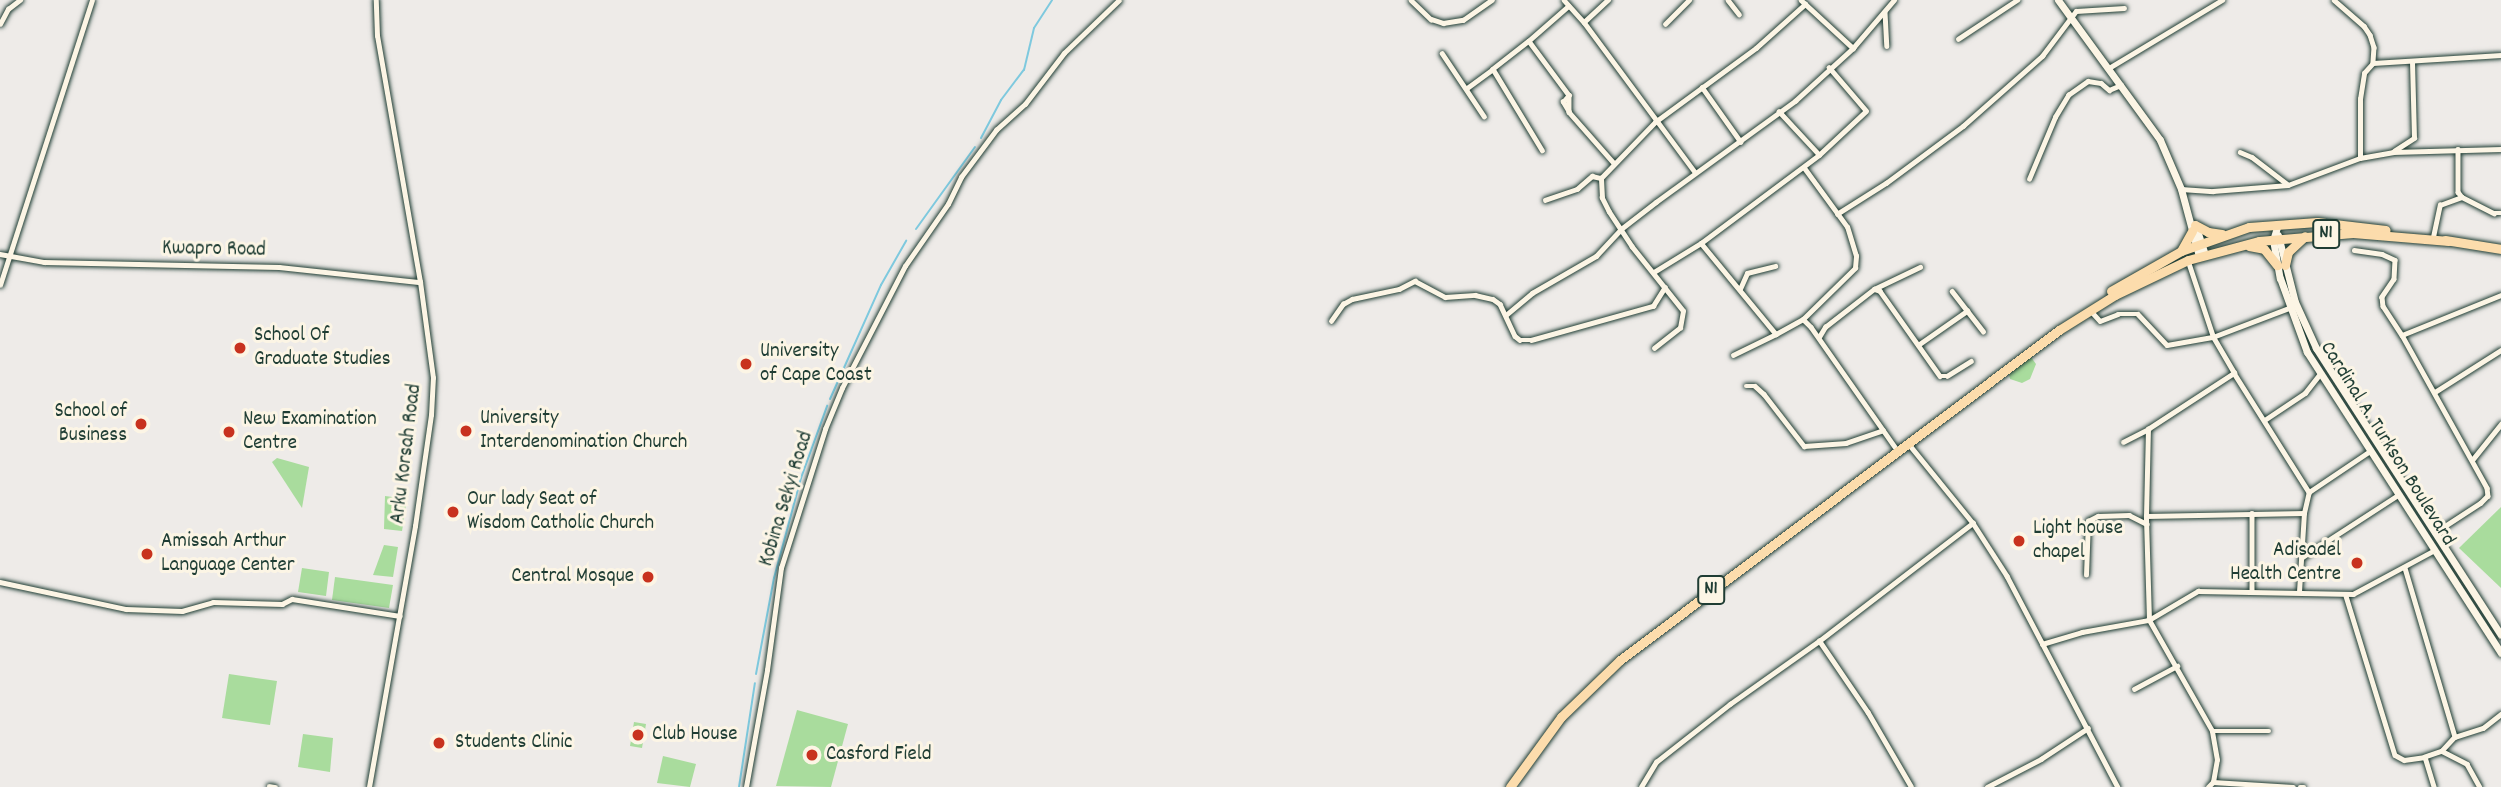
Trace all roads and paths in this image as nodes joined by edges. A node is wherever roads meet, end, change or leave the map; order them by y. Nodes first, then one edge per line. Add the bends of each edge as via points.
1 (20, 0) edge
2 (92, 0) edge
3 (376, 0) edge
4 (1118, 0) edge
5 (1411, 0) edge
6 (1491, 0) edge
7 (1564, 0) edge
8 (1608, 0) edge
9 (1689, 0) edge
10 (1728, 0) edge
11 (1894, 0) edge
12 (2017, 0) edge
13 (2058, 0) edge
14 (2222, 0) edge
15 (2334, 0) edge
16 (1803, 2) edge
17 (1569, 6) junction
18 (2124, 8) dead end
19 (1885, 11) junction
20 (1739, 13) dead end
21 (2071, 16) junction
22 (1584, 22) junction
23 (0, 24) edge
24 (1665, 24) dead end
25 (1958, 39) dead end
26 (1529, 41) junction
27 (1887, 46) dead end
28 (1853, 48) junction
29 (1442, 53) dead end
30 (2501, 55) edge
31 (2373, 63) junction
32 (2412, 63) junction
33 (1829, 68) junction
34 (2109, 68) junction
35 (1493, 69) junction
36 (2121, 84) junction
37 (1702, 87) junction
38 (1467, 88) junction
39 (1779, 112) junction
40 (1484, 116) dead end
41 (1655, 122) junction
42 (1741, 142) junction
43 (2458, 149) junction
44 (2501, 149) edge
45 (1542, 150) dead end
46 (2240, 152) dead end
47 (2393, 152) junction
48 (1819, 155) junction
49 (2360, 158) junction
50 (1614, 163) junction
51 (1804, 168) junction
52 (1695, 172) junction
53 (1601, 178) junction
54 (2029, 178) dead end
55 (2288, 185) junction
56 (2181, 189) junction
57 (2462, 197) junction
58 (1545, 200) dead end
59 (2501, 213) edge
60 (1837, 214) junction
61 (2192, 225) junction
62 (1622, 229) junction
63 (2274, 232) junction
64 (2224, 234) junction
65 (2307, 234) junction
66 (2434, 237) junction
67 (2449, 242) junction
68 (1701, 243) junction
69 (2198, 244) junction
70 (2243, 245) junction
71 (2501, 249) edge
72 (2354, 250) dead end
73 (2181, 251) junction
74 (0, 254) edge
75 (2202, 255) junction
76 (7, 257) junction
77 (2188, 260) junction
78 (2281, 265) junction
79 (1775, 266) dead end
80 (1920, 267) dead end
81 (1654, 272) junction
82 (420, 282) junction
83 (0, 285) edge
84 (1665, 287) junction
85 (1740, 289) junction
86 (1874, 289) junction
87 (1952, 291) dead end
88 (2501, 295) edge
89 (2289, 308) junction
90 (2091, 310) junction
91 (1967, 311) junction
92 (1506, 315) junction
93 (1803, 319) junction
94 (2074, 320) junction
95 (1331, 321) dead end
96 (1983, 331) dead end
97 (1776, 334) junction
98 (2402, 335) junction
99 (1819, 337) junction
100 (2213, 337) junction
101 (1918, 345) junction
102 (1654, 348) dead end
103 (2316, 348) junction
104 (2501, 350) edge
105 (2307, 352) junction
106 (1733, 355) dead end
107 (1970, 361) dead end
108 (2234, 373) junction
109 (2320, 374) junction
110 (1746, 386) dead end
111 (2435, 392) junction
112 (2266, 419) junction
113 (2501, 424) edge
114 (2148, 429) junction
115 (1883, 430) junction
116 (1908, 442) junction
117 (2123, 442) dead end
118 (1897, 451) junction
119 (2370, 451) junction
120 (2473, 459) junction
121 (2309, 492) junction
122 (2398, 495) junction
123 (2252, 513) junction
124 (2304, 513) junction
125 (2146, 516) junction
126 (1973, 523) junction
127 (2148, 525) junction
128 (2435, 533) junction
129 (2433, 551) junction
130 (2301, 558) junction
131 (2405, 568) junction
132 (2086, 575) dead end
133 (0, 582) edge
134 (2467, 582) junction
135 (2458, 588) junction
136 (2252, 592) junction
137 (2299, 592) junction
138 (2346, 596) junction
139 (400, 616) junction
140 (2149, 620) junction
141 (2501, 635) edge
142 (1819, 641) junction
143 (2042, 644) junction
144 (2501, 653) edge
145 (2177, 666) junction
146 (2134, 689) dead end
147 (2501, 714) edge
148 (2088, 728) junction
149 (2212, 731) junction
150 (2269, 731) dead end
151 (2455, 737) junction
152 (2442, 751) junction
153 (2425, 757) junction
154 (2213, 782) junction
155 (269, 786) edge
156 (2256, 786) edge
157 (275, 787) edge
158 (369, 787) edge
159 (746, 787) edge
160 (1510, 787) edge
161 (1641, 787) edge
162 (1910, 787) edge
163 (1987, 787) edge
164 (2118, 787) edge
165 (2208, 787) edge
166 (2293, 787) edge
167 (2434, 787) edge
168 (2480, 787) edge

1 - 23 street
2 - 76 street
3 - 82 street, Arku Korsah Road via 377,36
4 - 159 street, Kobina Sekyi Road via 1064,53 961,177 881,312 825,429 776,591
5 - 6 street via 1443,23 1463,20
7 - 17 street
8 - 22 street
9 - 24 street
10 - 20 street
11 - 19 street
12 - 25 street
13 - 21 street
14 - 34 street
15 - 31 street via 2370,35
16 - 28 street
16 - 37 street via 1756,48
17 - 22 street
17 - 26 street
18 - 21 street via 2083,9
19 - 27 street
19 - 28 street
21 - 34 street
21 - 60 street via 2042,55 1963,125
22 - 41 street
26 - 35 street
26 - 50 street via 1569,94 1569,112
28 - 33 street
29 - 38 street
30 - 32 street
31 - 32 street
31 - 49 street via 2364,73 2360,99
32 - 47 street via 2414,138
33 - 39 street
33 - 48 street via 1867,111
34 - 36 street
35 - 38 street
35 - 45 street
36 - 54 street via 2109,90 2088,81 2068,96
36 - 56 street via 2160,140
37 - 41 street
37 - 42 street
38 - 40 street
39 - 42 street
39 - 48 street
41 - 50 street
41 - 52 street
42 - 52 street
43 - 44 street
43 - 47 street
43 - 57 street via 2456,183
46 - 55 street
47 - 49 street
48 - 51 street
49 - 55 street
50 - 53 street
51 - 60 street
51 - 68 street
52 - 62 street
53 - 58 street via 1592,176 1577,189
53 - 62 street via 1602,198
55 - 56 street
56 - 61 street
57 - 59 street
57 - 66 street via 2440,205
60 - 93 street via 1854,244 1855,268
61 - 64 highway
61 - 69 street
61 - 73 highway
62 - 81 street
62 - 92 street via 1596,256 1532,293
63 - 64 highway, N1
63 - 65 highway, N1
63 - 66 highway, N1 via 2352,225
63 - 70 highway, N1
63 - 78 street, Cardinal A. Turkson Boulevard
64 - 69 highway, N1
65 - 67 highway, N1 via 2353,233
65 - 78 highway via 2294,244
66 - 67 highway, N1
67 - 71 highway, N1
68 - 81 street
68 - 85 street
69 - 73 highway, N1
69 - 75 street
70 - 75 highway, N1
70 - 78 highway via 2264,249
72 - 98 street via 2395,260 2394,279 2381,301
73 - 94 highway, N1 via 2121,285
74 - 76 street, Kwapro Road
75 - 77 highway, N1
76 - 82 street, Kwapro Road via 44,262 279,267
76 - 83 street
77 - 90 highway, N1
77 - 100 street
78 - 89 street, Cardinal A. Turkson Boulevard
78 - 103 street, Cardinal A. Turkson Boulevard
79 - 85 street via 1747,273
80 - 86 street
81 - 84 street
82 - 139 street, Arku Korsah Road via 432,359 432,402
84 - 92 street via 1653,306 1531,340 1515,336
84 - 102 street via 1683,311 1683,320 1680,328
85 - 97 street
86 - 99 street via 1825,327
86 - 101 street
87 - 91 street
88 - 98 street
89 - 100 street
89 - 105 street, Cardinal A. Turkson Boulevard
90 - 94 highway, N1
90 - 100 street via 2100,321 2138,314 2167,345
91 - 96 street
91 - 101 street
92 - 95 street via 1493,299 1445,297 1415,281 1352,299
93 - 97 street
93 - 99 street
94 - 116 highway, N1
97 - 106 street
98 - 111 street
99 - 115 street
100 - 108 street
101 - 107 street via 1940,376
103 - 105 street
103 - 128 street, Cardinal A. Turkson Boulevard
104 - 111 street
105 - 109 street, Cardinal A. Turkson Boulevard
108 - 112 street
108 - 114 street
109 - 112 street via 2305,393
109 - 119 street, Cardinal A. Turkson Boulevard
110 - 115 street via 1755,386 1764,394 1804,446 1854,442
111 - 120 street
112 - 121 street
113 - 120 street
114 - 117 street
114 - 125 street
115 - 118 street
116 - 118 highway, N1
116 - 126 street
118 - 160 highway, N1 via 1620,660 1561,718
119 - 121 street
119 - 122 street, Cardinal A. Turkson Boulevard
120 - 128 street via 2488,496
121 - 124 street
122 - 129 street, Cardinal A. Turkson Boulevard
122 - 130 street
123 - 124 street
123 - 125 street
123 - 136 street
124 - 130 street
125 - 127 street
126 - 142 street
126 - 143 street
127 - 132 street via 2129,515 2088,521
127 - 140 street
128 - 134 street, Cardinal A. Turkson Boulevard
129 - 131 street
129 - 135 street, Cardinal A. Turkson Boulevard
130 - 137 street
131 - 138 street
131 - 151 street
133 - 139 street via 126,609 182,611 213,602 282,604 292,599
134 - 135 street
134 - 141 street, Cardinal A. Turkson Boulevard
135 - 144 street, Cardinal A. Turkson Boulevard
136 - 137 street
136 - 140 street via 2198,591
137 - 138 street
138 - 153 street via 2395,755 2404,760
139 - 158 street, Arku Korsah Road
140 - 143 street
140 - 145 street
142 - 161 street via 1656,762
142 - 162 street
143 - 148 street
145 - 146 street
145 - 149 street
147 - 151 street via 2483,728
148 - 163 street
148 - 164 street
149 - 150 street
149 - 154 street via 2217,760
151 - 152 street
152 - 153 street
152 - 168 street via 2467,764
153 - 167 street
154 - 156 street
154 - 165 street
155 - 157 street
156 - 166 street

